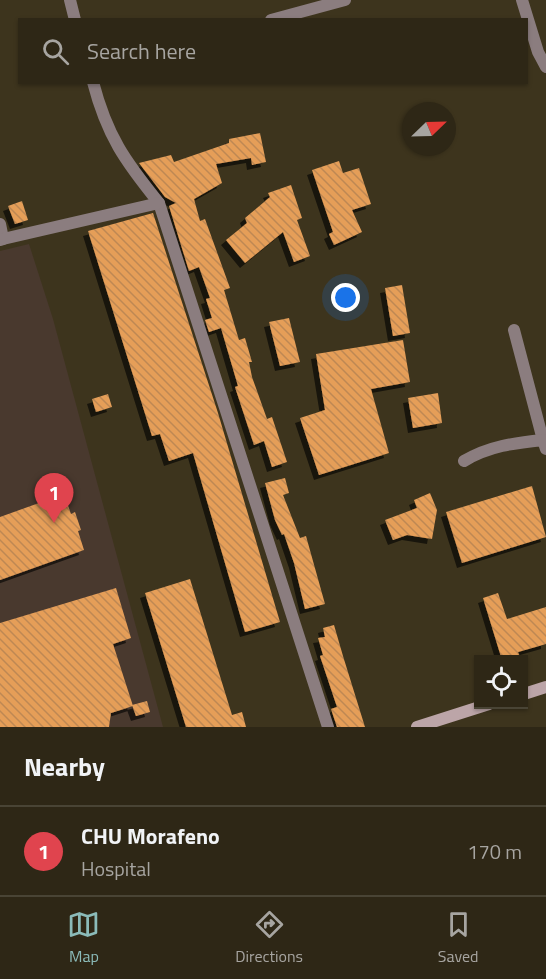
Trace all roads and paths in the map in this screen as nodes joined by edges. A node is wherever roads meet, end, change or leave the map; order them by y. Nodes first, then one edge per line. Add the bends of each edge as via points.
1 (70, 0) edge
2 (345, 0) edge
3 (522, 0) edge
4 (74, 18) edge
5 (278, 18) edge
6 (528, 18) edge
7 (528, 20) edge
8 (546, 67) edge
9 (94, 84) edge
10 (159, 203) junction
11 (0, 224) edge
12 (1, 239) edge
13 (514, 330) dead end
14 (545, 445) edge
15 (464, 461) dead end
16 (546, 687) edge
17 (528, 693) edge
18 (476, 709) edge
19 (328, 727) edge
20 (417, 727) edge

1 - 4 street
2 - 5 street
3 - 6 street
7 - 8 street
9 - 10 street via 108,133
10 - 12 street
10 - 19 street
11 - 12 street
13 - 14 street
14 - 15 street via 484,449
16 - 17 main road
18 - 20 main road

